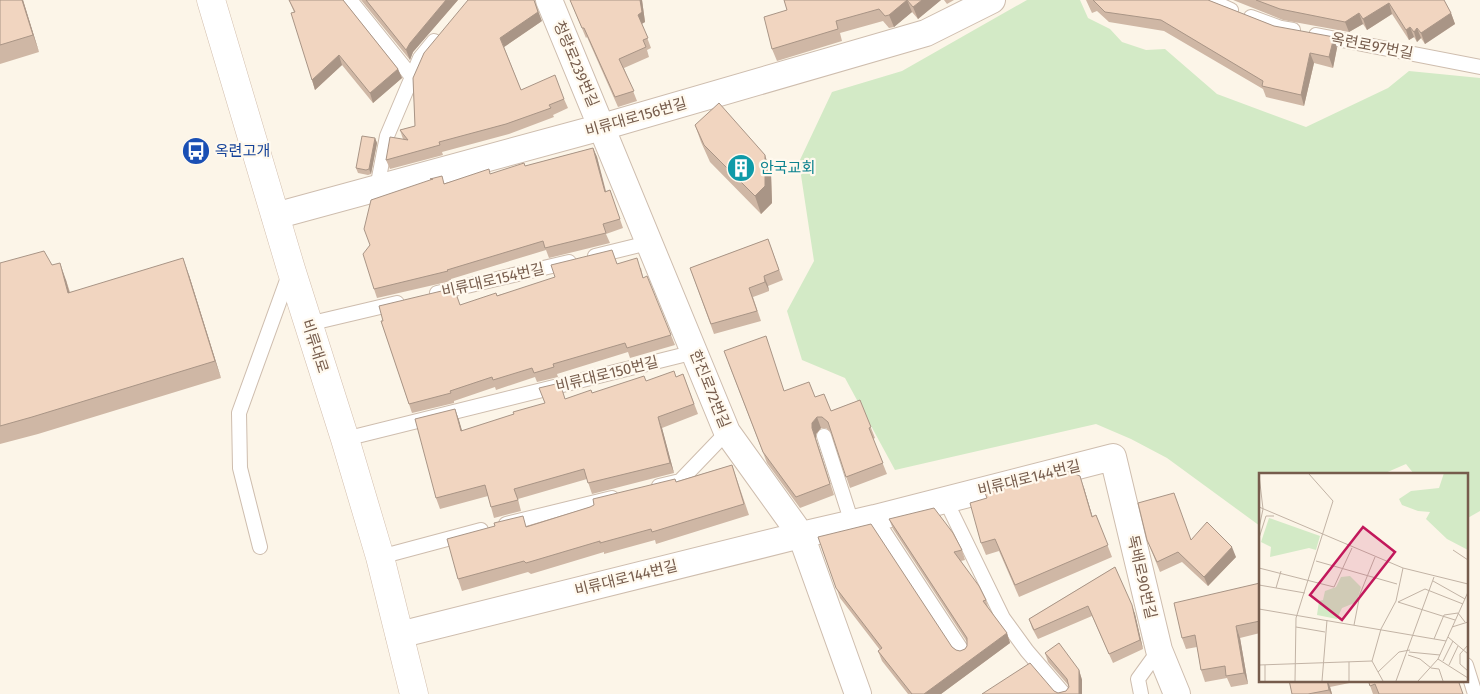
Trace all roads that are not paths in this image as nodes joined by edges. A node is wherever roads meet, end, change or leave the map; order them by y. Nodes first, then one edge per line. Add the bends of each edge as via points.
1 (210, 0) edge
2 (350, 0) edge
3 (549, 0) edge
4 (992, 0) edge
5 (1209, 0) edge
6 (443, 30) edge
7 (1480, 67) edge
8 (412, 77) junction
9 (602, 127) junction
10 (377, 188) junction
11 (275, 216) junction
12 (648, 243) junction
13 (291, 269) junction
14 (308, 324) junction
15 (694, 352) junction
16 (727, 432) junction
17 (824, 436) dead end
18 (345, 439) junction
19 (1113, 457) joint
20 (642, 490) edge
21 (624, 495) edge
22 (945, 499) junction
23 (863, 520) junction
24 (801, 535) junction
25 (260, 547) dead end
26 (380, 557) junction
27 (399, 635) junction
28 (1159, 650) junction
29 (963, 652) edge
30 (1468, 671) edge
31 (414, 694) edge
32 (858, 694) edge
33 (1064, 694) edge
34 (1142, 694) edge
35 (1177, 694) edge
36 (1475, 694) edge

1 - 11 main road, 비류대로
2 - 8 lane
3 - 9 street, 청량로239번길
4 - 9 street, 비류대로156번길 via 926,33
5 - 7 lane, 옥련로97번길 via 1281,28
6 - 8 lane via 420,58
8 - 10 lane via 387,136
9 - 10 street, 비류대로156번길
9 - 12 street, 한진로72번길
10 - 11 street, 비류대로156번길
11 - 13 main road, 비류대로
12 - 14 lane, 비류대로154번길
12 - 15 street, 한진로72번길
13 - 14 main road, 비류대로
13 - 25 lane via 239,413 240,468
14 - 18 main road, 비류대로
15 - 16 street, 한진로72번길
15 - 18 lane, 비류대로150번길
16 - 20 lane via 680,481
16 - 24 street, 한진로72번길
17 - 23 lane
18 - 26 main road, 비류대로
19 - 22 street, 비류대로144번길
19 - 28 street, 독배로90번길
21 - 26 lane
22 - 23 street, 비류대로144번길
22 - 33 lane via 1003,618
23 - 24 street, 비류대로144번길
23 - 29 lane
24 - 27 street, 비류대로144번길
24 - 32 street, 한진로72번길
26 - 27 main road, 비류대로
27 - 31 main road, 비류대로
28 - 34 lane via 1138,679
28 - 35 street, 독배로90번길
30 - 36 lane

